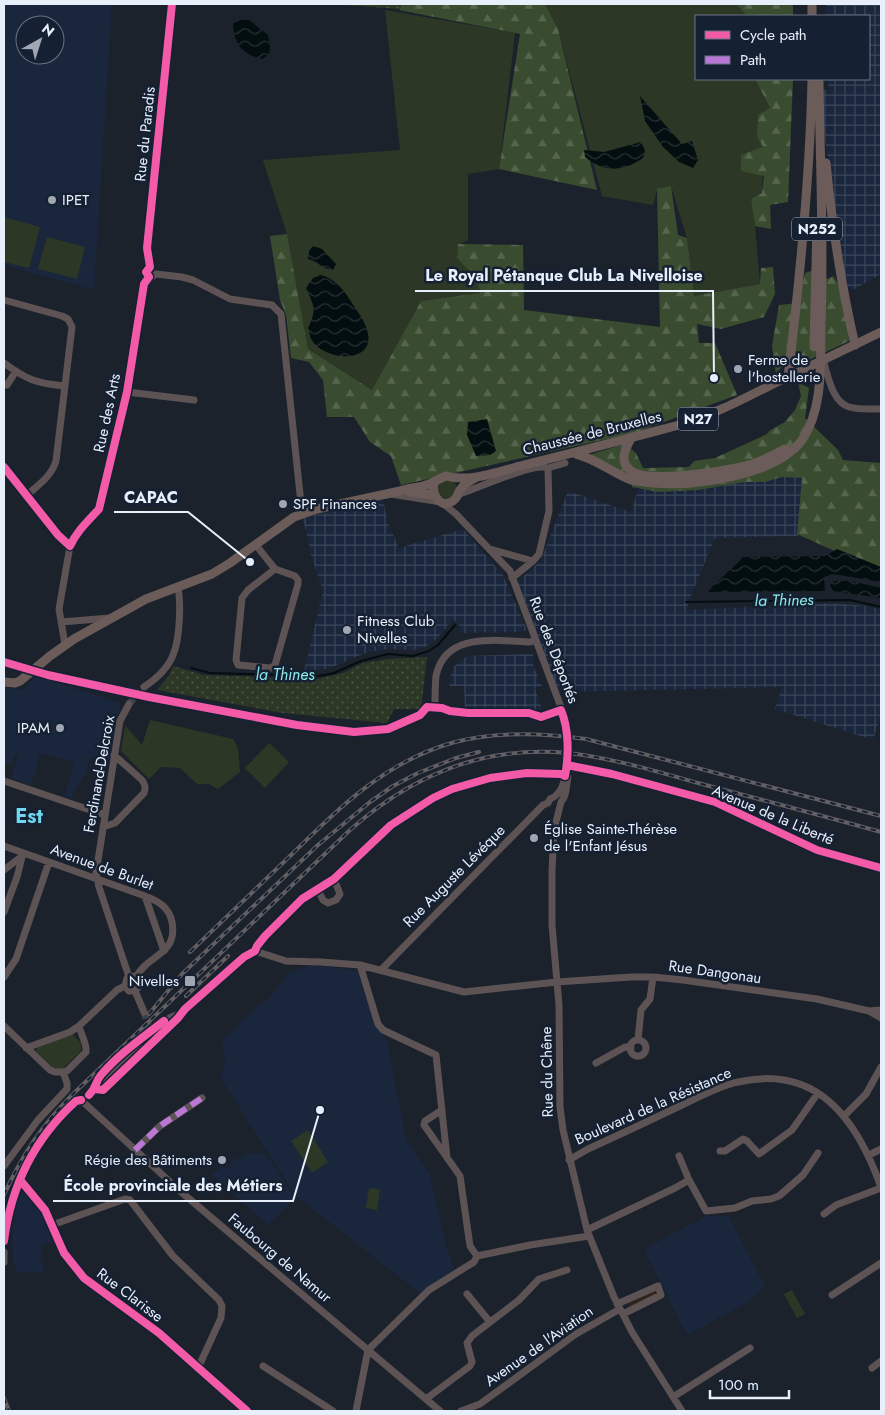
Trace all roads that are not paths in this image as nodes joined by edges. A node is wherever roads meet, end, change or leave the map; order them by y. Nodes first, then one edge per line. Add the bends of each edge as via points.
1 (172, 4) edge
2 (813, 80) edge
3 (813, 80) edge
4 (819, 84) edge
5 (150, 267) junction
6 (156, 274) junction
7 (149, 277) junction
8 (4, 300) edge
9 (881, 332) edge
10 (855, 345) junction
11 (824, 360) junction
12 (4, 363) edge
13 (16, 371) junction
14 (788, 377) junction
15 (816, 382) junction
16 (7, 385) dead end
17 (64, 386) junction
18 (127, 392) junction
19 (194, 400) dead end
20 (881, 409) edge
21 (632, 437) junction
22 (574, 454) junction
23 (562, 460) junction
24 (4, 467) edge
25 (548, 468) junction
26 (482, 475) junction
27 (453, 478) junction
28 (434, 483) junction
29 (400, 491) junction
30 (388, 494) junction
31 (434, 495) junction
32 (458, 495) junction
33 (26, 496) junction
34 (441, 502) junction
35 (302, 513) junction
36 (456, 514) junction
37 (255, 544) junction
38 (70, 546) junction
39 (490, 549) junction
40 (533, 561) junction
41 (275, 569) junction
42 (512, 578) junction
43 (178, 587) junction
44 (112, 618) junction
45 (61, 623) junction
46 (74, 639) junction
47 (535, 640) junction
48 (65, 645) junction
49 (4, 682) edge
50 (144, 687) tunnel mouth
51 (130, 704) tunnel mouth
52 (435, 707) dead end
53 (566, 732) tunnel mouth
54 (114, 755) junction
55 (567, 765) junction
56 (566, 776) junction
57 (4, 780) edge
58 (566, 790) junction
59 (548, 803) junction
60 (558, 803) junction
61 (105, 815) junction
62 (103, 827) junction
63 (4, 846) edge
64 (22, 855) junction
65 (49, 862) junction
66 (881, 868) edge
67 (4, 870) edge
68 (98, 879) junction
69 (334, 879) junction
70 (145, 896) junction
71 (4, 912) edge
72 (276, 924) dead end
73 (164, 951) junction
74 (254, 951) junction
75 (360, 965) junction
76 (381, 970) junction
77 (4, 977) edge
78 (133, 977) junction
79 (654, 978) junction
80 (557, 982) junction
81 (125, 986) junction
82 (135, 991) junction
83 (881, 1010) edge
84 (869, 1011) junction
85 (144, 1012) tunnel mouth
86 (881, 1018) edge
87 (4, 1026) edge
88 (80, 1030) junction
89 (160, 1030) junction
90 (148, 1036) dead end
91 (638, 1040) junction
92 (26, 1048) junction
93 (631, 1048) junction
94 (596, 1064) dead end
95 (881, 1067) edge
96 (63, 1072) junction
97 (92, 1092) junction
98 (818, 1092) junction
99 (202, 1098) dead end
100 (84, 1102) junction
101 (442, 1110) junction
102 (844, 1116) junction
103 (881, 1149) edge
104 (135, 1150) junction
105 (720, 1151) dead end
106 (818, 1153) dead end
107 (869, 1154) junction
108 (679, 1156) dead end
109 (448, 1158) junction
110 (569, 1160) junction
111 (5, 1163) edge
112 (688, 1180) junction
113 (20, 1181) junction
114 (881, 1188) edge
115 (824, 1214) dead end
116 (52, 1225) junction
117 (588, 1233) junction
118 (4, 1241) edge
119 (4, 1252) edge
120 (477, 1256) junction
121 (4, 1262) edge
122 (881, 1262) edge
123 (567, 1270) dead end
124 (467, 1294) dead end
125 (832, 1295) dead end
126 (620, 1309) junction
127 (490, 1322) junction
128 (750, 1348) dead end
129 (368, 1350) junction
130 (881, 1361) edge
131 (263, 1366) dead end
132 (198, 1368) junction
133 (872, 1368) dead end
134 (673, 1397) junction
135 (426, 1399) junction
136 (472, 1409) edge
137 (248, 1411) edge
138 (333, 1411) edge
139 (356, 1411) edge
140 (440, 1411) edge
141 (460, 1411) edge
142 (682, 1411) edge

1 - 5 street, Rue du Paradis via 147,248
2 - 14 main road via 803,248
3 - 15 main road, N252 via 818,209
4 - 10 main road via 830,207
4 - 15 main road, N252 via 823,242
5 - 6 street
5 - 7 street, Rue du Paradis via 146,272
6 - 7 street
6 - 35 street via 193,280 230,299 272,305 281,314
7 - 18 street, Rue des Arts via 144,284
8 - 17 street via 68,319 72,332
9 - 10 main road, N27
10 - 11 main road, N27
11 - 14 main road, N27, bridge
11 - 20 street via 833,390 840,401 849,407
12 - 13 street
13 - 16 street
13 - 17 street via 32,381
14 - 21 main road, Chaussée de Bruxelles / N27 via 700,419
15 - 21 main road via 809,414 795,440 768,458 748,465 689,475 637,474 624,462 624,453
15 - 22 main road via 814,416 801,441 792,451 753,472 695,482 656,483 632,480 586,456
17 - 33 street via 54,468
18 - 19 street, Rue des Arts
18 - 38 street, Rue des Arts via 99,509 80,529
21 - 22 main road, Chaussée de Bruxelles / N27
22 - 23 main road, Chaussée de Bruxelles / N27
23 - 25 street, Chaussée de Bruxelles
23 - 26 main road, Chaussée de Bruxelles / N27
24 - 33 street
25 - 32 street, Chaussée de Bruxelles via 530,469
25 - 40 street via 549,511 538,554
26 - 27 main road, N27
26 - 32 main road, N27 via 466,484
27 - 28 main road, N27 via 446,476
27 - 32 main road via 458,483
28 - 29 main road, N27
28 - 31 main road
29 - 30 main road, N27
29 - 31 main road, N27
30 - 34 street
30 - 35 main road, N27
31 - 34 main road
32 - 34 main road via 449,503
32 - 36 street
33 - 38 street
34 - 36 street, Rue des Déportés
35 - 37 main road, N27
36 - 39 street, Rue des Déportés
37 - 41 street
37 - 43 main road, N27 via 224,567
38 - 45 street, Rue des Arts via 59,609
39 - 40 street
39 - 42 street, Rue des Déportés
40 - 42 street
41 - 41 street via 242,598 238,665 271,668 275,665 298,584 295,576
42 - 47 street, Rue des Déportés
43 - 44 main road, N27 via 146,599
43 - 50 street via 178,630 174,654 162,673
44 - 45 street
44 - 46 main road, N27
45 - 46 street
45 - 48 street, Rue des Arts
46 - 48 main road, N27
47 - 52 street via 472,641 454,648 440,666
47 - 53 street, Rue des Déportés via 565,718
48 - 49 main road, N27 via 20,681
51 - 54 street, Ferdinand-Delcroix via 120,721
54 - 61 street, Ferdinand-Delcroix
54 - 62 street via 142,780 146,789 116,823
55 - 56 street
55 - 58 street via 572,771
55 - 66 street, Avenue de la Liberté via 715,802 822,852
56 - 58 street
56 - 60 street
56 - 69 street via 527,773 480,780 452,789 391,825
57 - 61 street
58 - 60 street via 564,799
59 - 60 street, Rue Auguste Lévéque via 550,799
59 - 60 street via 552,810
59 - 76 street, Rue Auguste Lévéque
60 - 80 street, Rue du Chêne via 552,850 552,925
61 - 62 street, Ferdinand-Delcroix
62 - 68 street, Ferdinand-Delcroix via 96,873
63 - 64 street, Avenue de Burlet
64 - 65 street, Avenue de Burlet
64 - 67 street
64 - 71 street
65 - 68 street, Avenue de Burlet
65 - 77 street via 16,959
68 - 70 street, Avenue de Burlet
68 - 78 street, Ferdinand-Delcroix
69 - 69 street via 315,891 328,903 340,894
70 - 73 street
70 - 73 street, Avenue de Burlet via 162,905 171,919 172,937
72 - 74 street
73 - 78 street
74 - 75 street, Rue Dangonau via 286,962
74 - 89 street
75 - 76 street, Rue Dangonau
75 - 101 street via 378,1024 436,1055
76 - 80 street, Rue Dangonau via 464,992
78 - 81 street via 125,981
78 - 82 street via 140,985
79 - 80 street, Rue Dangonau
79 - 84 street, Rue Dangonau via 817,999
79 - 91 street via 650,999 641,1010
80 - 110 street, Rue du Chêne via 560,1114
81 - 82 street via 129,991
81 - 88 street
82 - 85 street
83 - 84 street, Rue Dangonau
84 - 86 street, Rue Dangonau
87 - 92 street
88 - 92 street
88 - 96 street via 86,1052
89 - 97 street via 103,1090
89 - 97 street via 135,1043 101,1075
90 - 97 street
91 - 93 street
91 - 93 street via 646,1047 643,1054 635,1056
92 - 96 street via 50,1070
93 - 94 street via 624,1047
95 - 102 street via 866,1094
96 - 111 street via 67,1089
97 - 100 street via 84,1094
98 - 102 street, Boulevard de la Résistance
98 - 105 street via 792,1130 759,1154 743,1139
98 - 110 street, Boulevard de la Résistance via 802,1084 782,1080 737,1082
99 - 104 street via 160,1126
100 - 104 street, Faubourg de Namur
100 - 113 street via 76,1101 41,1140
101 - 109 street
101 - 109 street via 424,1125
102 - 107 street, Boulevard de la Résistance
103 - 107 street
104 - 129 street, Faubourg de Namur
106 - 112 street via 803,1175 779,1196 735,1208 706,1211
107 - 114 street, Boulevard de la Résistance
108 - 112 street
109 - 120 street via 460,1176 470,1246
110 - 117 street, Boulevard de la Résistance
112 - 117 street
113 - 116 street, Rue Clarisse via 40,1202
113 - 118 street
114 - 115 street via 836,1205
116 - 132 street, Rue Clarisse via 68,1259 84,1278 159,1333
116 - 132 street via 130,1200 173,1256 222,1306 221,1318
117 - 120 street
117 - 126 street, Boulevard de la Résistance
119 - 121 street
120 - 129 street via 474,1262 429,1290
122 - 125 street
123 - 127 street via 539,1279 519,1300
124 - 127 street
126 - 126 street via 661,1295 658,1286
126 - 134 street, Boulevard de la Résistance
126 - 136 street, Avenue de l'Aviation via 576,1334
127 - 135 street via 468,1340 470,1366
128 - 134 street
129 - 135 street, Faubourg de Namur
129 - 139 street
130 - 133 street
131 - 138 street
132 - 137 street, Rue Clarisse
134 - 142 street, Boulevard de la Résistance
135 - 140 street, Faubourg de Namur
136 - 141 street, Avenue de l'Aviation

